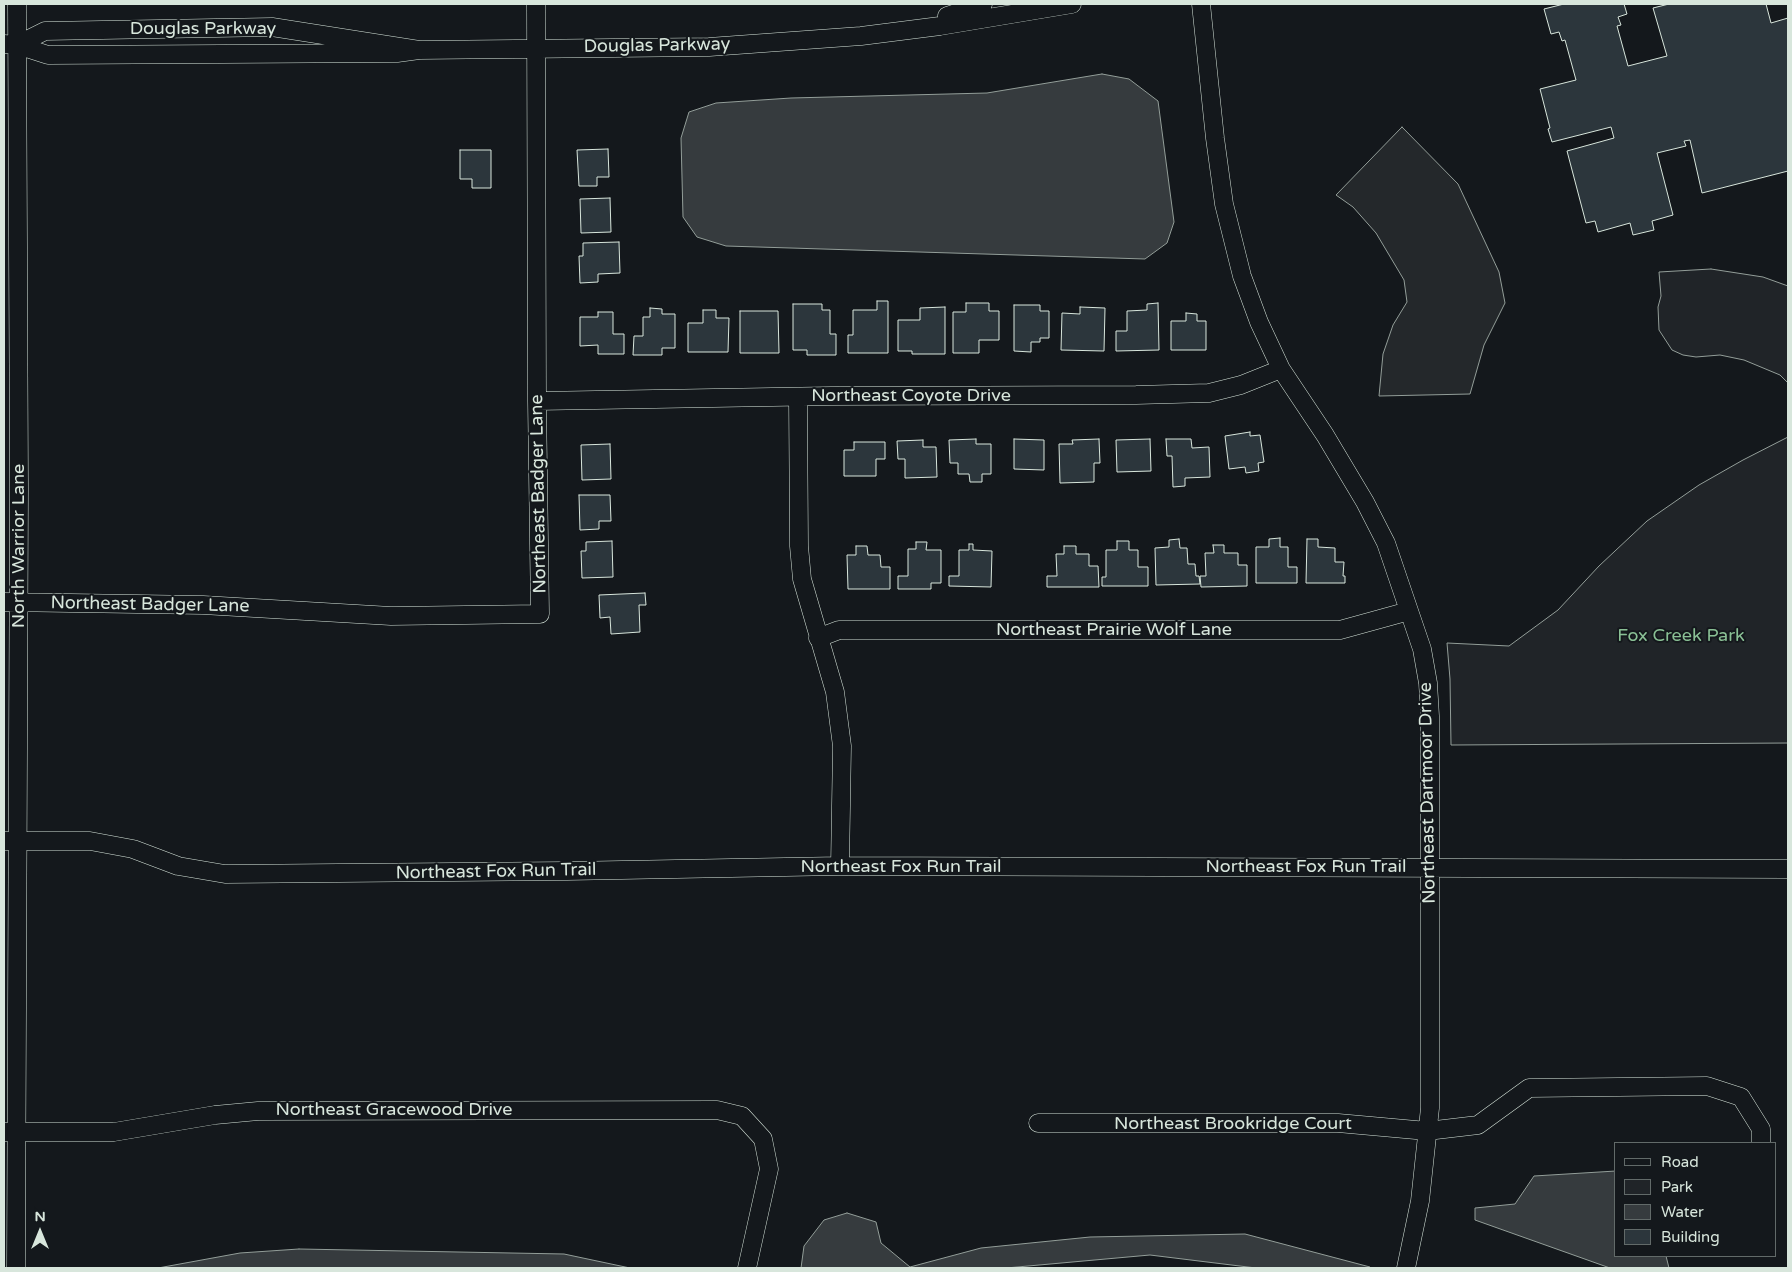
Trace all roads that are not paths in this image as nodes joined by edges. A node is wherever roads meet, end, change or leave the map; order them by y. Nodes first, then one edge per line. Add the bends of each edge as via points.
1 (17, 4) edge
2 (536, 4) edge
3 (983, 4) edge
4 (1072, 4) edge
5 (1201, 4) edge
6 (894, 32) junction
7 (10, 45) edge
8 (536, 49) junction
9 (419, 50) junction
10 (1281, 368) junction
11 (798, 397) junction
12 (537, 401) junction
13 (11, 602) edge
14 (1410, 611) junction
15 (818, 638) junction
16 (11, 841) edge
17 (840, 866) junction
18 (1430, 868) junction
19 (1788, 869) edge
20 (1038, 1123) dead end
21 (1427, 1131) junction
22 (10, 1132) edge
23 (1761, 1142) edge
24 (16, 1268) edge
25 (747, 1268) edge
26 (1406, 1268) edge

1 - 7 street, North Warrior Lane
2 - 8 street, Northeast Badger Lane
3 - 6 street, Douglas Parkway
4 - 6 street, Douglas Parkway
5 - 10 street, Northeast Dartmoor Drive via 1224,204 1242,276
6 - 8 street, Douglas Parkway via 709,46
7 - 9 street, Douglas Parkway via 48,55 387,54
7 - 9 street, Douglas Parkway via 45,31 272,27
7 - 13 street, North Warrior Lane
8 - 9 street, Douglas Parkway
8 - 12 street, Northeast Badger Lane
10 - 11 street, Northeast Coyote Drive via 1241,385 1209,393
10 - 14 street, Northeast Dartmoor Drive via 1365,502 1386,543
11 - 12 street, Northeast Coyote Drive
11 - 15 street via 799,546 802,579
12 - 13 street, Northeast Badger Lane via 540,614 391,616 203,604
13 - 16 street, North Warrior Lane
14 - 15 street, Northeast Prairie Wolf Lane via 1340,630 840,630
14 - 18 street, Northeast Dartmoor Drive via 1428,683
15 - 17 street via 835,692 842,746
16 - 17 street, Northeast Fox Run Trail via 90,840 133,849 178,866 225,874
16 - 22 street, North Warrior Lane
17 - 18 street, Northeast Fox Run Trail
18 - 19 street, Northeast Fox Run Trail
18 - 21 street, Northeast Dartmoor Drive via 1430,1108
20 - 21 street, Northeast Brookridge Court via 1338,1123
21 - 23 street, Northeast Brookridge Court via 1478,1125 1529,1088 1707,1086 1742,1097 1761,1129
21 - 26 street, Northeast Dartmoor Drive via 1420,1201
22 - 24 street, North Warrior Lane
22 - 25 street, Northeast Gracewood Drive via 114,1132 258,1111 717,1110 742,1116 763,1139 768,1169

